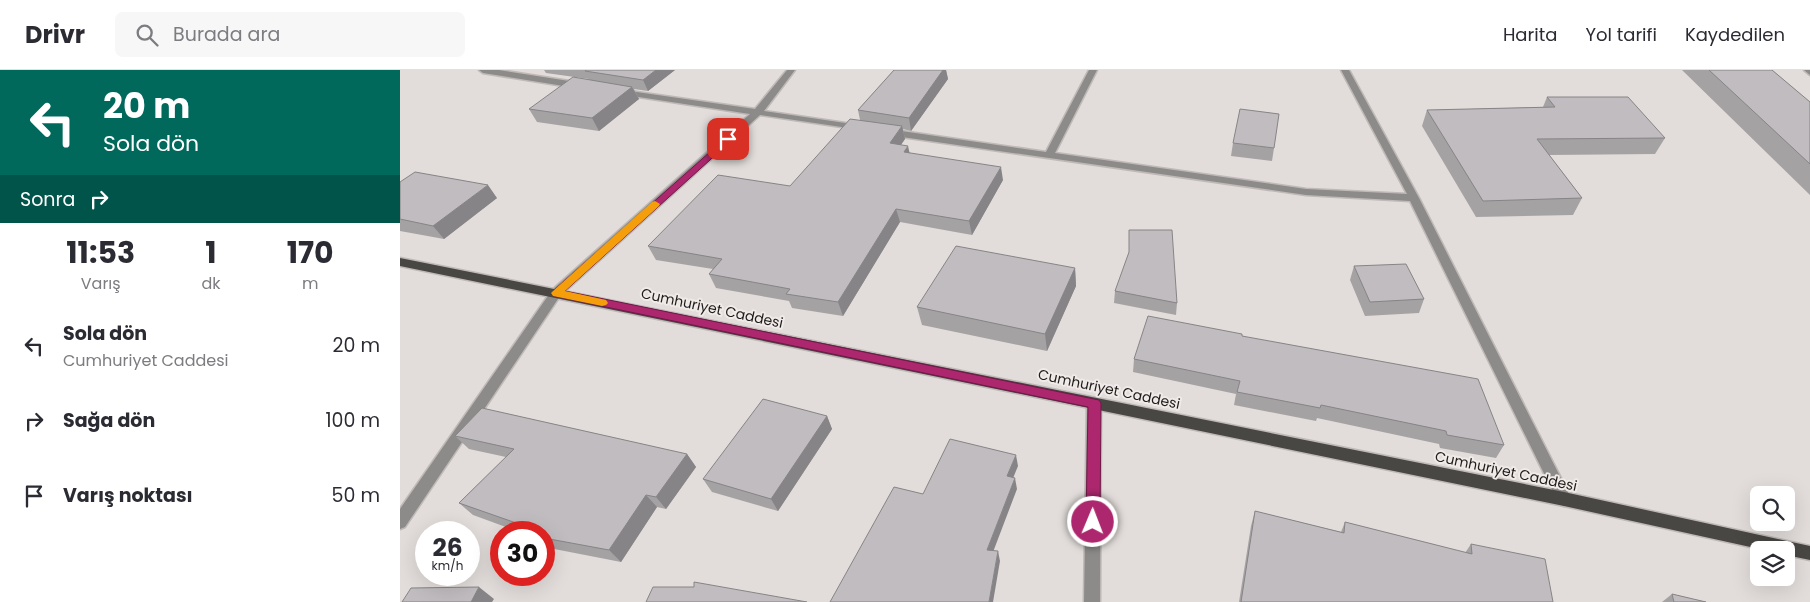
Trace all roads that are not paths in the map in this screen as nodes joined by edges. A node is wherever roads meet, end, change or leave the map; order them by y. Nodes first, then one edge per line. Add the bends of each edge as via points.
1 (483, 70) edge
2 (791, 70) edge
3 (1093, 70) edge
4 (1345, 70) edge
5 (501, 71) edge
6 (757, 113) junction
7 (1049, 155) junction
8 (1414, 198) junction
9 (400, 262) edge
10 (556, 293) junction
11 (1094, 403) junction
12 (1564, 499) junction
13 (400, 522) edge
14 (1810, 553) edge
15 (1092, 602) edge

1 - 5 street
2 - 6 street
3 - 7 street
4 - 8 street
5 - 6 street
6 - 7 street
6 - 10 street
7 - 8 street via 1306,192
8 - 12 street
9 - 10 main road, Cumhuriyet Caddesi
10 - 11 main road, Cumhuriyet Caddesi
10 - 13 street
11 - 12 main road, Cumhuriyet Caddesi
11 - 15 street
12 - 14 main road, Cumhuriyet Caddesi

